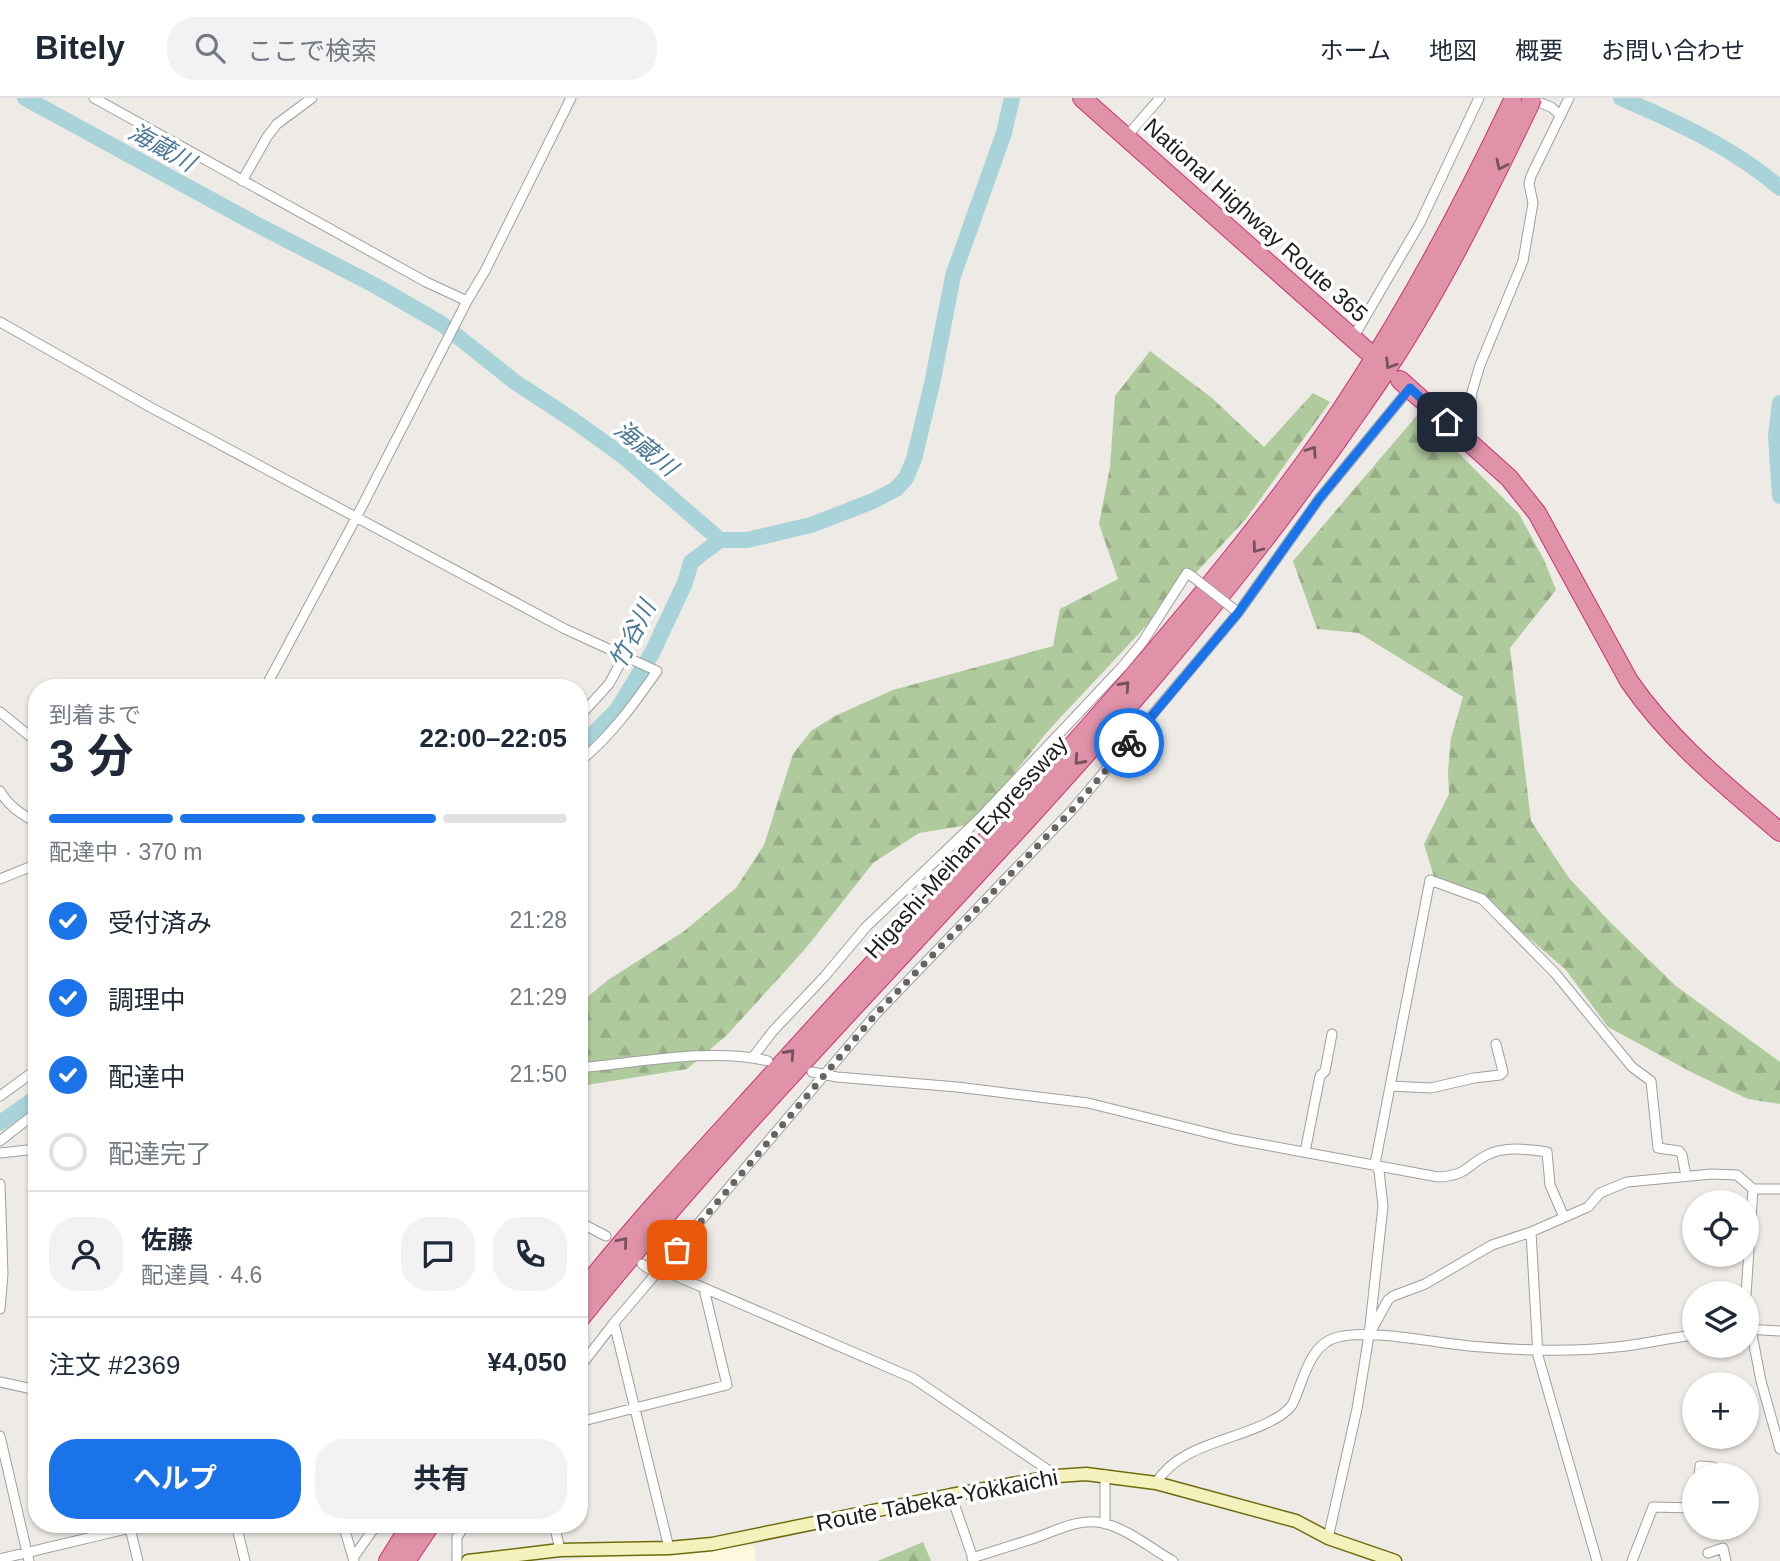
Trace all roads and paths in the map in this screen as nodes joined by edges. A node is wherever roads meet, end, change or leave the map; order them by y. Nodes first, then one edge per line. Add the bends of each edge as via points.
1 (94, 98) edge
2 (312, 98) edge
3 (571, 98) edge
4 (1082, 98) edge
5 (1160, 98) edge
6 (1479, 98) edge
7 (1526, 99) edge
8 (1568, 100) edge
9 (1560, 115) junction
10 (1126, 137) junction
11 (242, 181) junction
12 (467, 301) junction
13 (0, 321) edge
14 (1359, 344) joint
15 (1405, 384) joint
16 (1466, 439) junction
17 (357, 516) junction
18 (1237, 612) junction
19 (625, 657) junction
20 (270, 679) edge
21 (588, 707) edge
22 (0, 712) edge
23 (28, 735) edge
24 (588, 754) edge
25 (0, 791) edge
26 (28, 817) edge
27 (1780, 832) edge
28 (28, 867) edge
29 (0, 878) edge
30 (1332, 1034) dead end
31 (1496, 1044) dead end
32 (752, 1057) junction
33 (768, 1061) dead end
34 (588, 1067) edge
35 (812, 1072) dead end
36 (824, 1075) junction
37 (28, 1076) edge
38 (1390, 1086) junction
39 (0, 1096) edge
40 (28, 1118) edge
41 (0, 1141) edge
42 (28, 1152) edge
43 (1305, 1152) junction
44 (0, 1153) edge
45 (1375, 1164) junction
46 (1686, 1177) junction
47 (0, 1184) edge
48 (1753, 1189) junction
49 (1780, 1189) edge
50 (1564, 1217) junction
51 (588, 1227) edge
52 (1531, 1232) junction
53 (606, 1236) dead end
54 (642, 1264) dead end
55 (660, 1269) junction
56 (1747, 1281) edge
57 (588, 1284) edge
58 (704, 1289) junction
59 (0, 1309) edge
60 (588, 1309) edge
61 (614, 1323) junction
62 (1759, 1330) edge
63 (1780, 1331) edge
64 (1369, 1335) junction
65 (1682, 1337) edge
66 (1537, 1350) junction
67 (588, 1356) edge
68 (1756, 1358) edge
69 (0, 1382) edge
70 (28, 1388) edge
71 (635, 1408) junction
72 (588, 1420) edge
73 (0, 1436) edge
74 (1780, 1449) edge
75 (1105, 1475) junction
76 (1057, 1476) junction
77 (1156, 1483) junction
78 (951, 1495) junction
79 (1682, 1508) edge
80 (1105, 1524) junction
81 (106, 1533) edge
82 (131, 1533) edge
83 (238, 1533) edge
84 (346, 1533) edge
85 (371, 1533) edge
86 (405, 1533) edge
87 (424, 1533) edge
88 (460, 1533) edge
89 (556, 1533) edge
90 (1328, 1538) junction
91 (669, 1548) junction
92 (559, 1550) junction
93 (1709, 1553) dead end
94 (29, 1557) edge
95 (0, 1559) edge
96 (973, 1559) edge
97 (353, 1560) edge
98 (138, 1561) edge
99 (245, 1561) edge
100 (388, 1561) edge
101 (406, 1561) edge
102 (457, 1561) edge
103 (468, 1561) edge
104 (1173, 1561) edge
105 (1395, 1561) edge
106 (1597, 1561) edge
107 (1632, 1561) edge
108 (1726, 1561) edge

1 - 11 street
2 - 11 street via 277,124
3 - 12 street
4 - 10 highway, National Highway Route 365
5 - 10 street
6 - 14 street
7 - 9 street
57 -> 7 highway, Higashi-Meihan Expressway via 1129,681 1223,569 1366,372
7 -> 60 highway, Higashi-Meihan Expressway via 1461,244 1420,316 1374,388 1235,577 1150,681 676,1203
8 - 9 street
9 - 16 street via 1531,176 1533,203 1523,261 1480,365
10 - 14 highway, National Highway Route 365
11 - 12 street
12 - 17 street
13 - 17 street via 150,407
15 - 16 highway
15 - 18 street
16 - 27 highway via 1509,478 1537,513 1644,703 1700,763
17 - 19 street
17 - 20 street
18 - 32 street, bridge via 1187,573 1122,667 979,819 866,927
18 - 36 street via 1073,809 876,1014
19 - 21 street
19 - 24 street via 657,671 634,705
22 - 23 street
25 - 26 street via 6,802
28 - 29 street
30 - 43 street
31 - 38 street via 1500,1075 1431,1088
32 - 33 street
32 - 34 street via 704,1056
35 - 36 street
36 - 43 street via 1088,1103
36 - 55 street
37 - 39 street
38 - 45 street
38 - 46 street via 1430,880 1482,899 1555,973 1632,1067 1651,1081 1658,1148 1679,1151
40 - 41 street
42 - 44 street
43 - 45 street
45 - 50 street via 1454,1177 1497,1151 1547,1152 1550,1185
45 - 64 street via 1383,1206
46 - 48 street via 1737,1175
46 - 50 street via 1627,1182
47 - 59 street
48 - 49 street
48 - 56 street
50 - 52 street
51 - 53 street
52 - 64 street via 1492,1245 1424,1284 1393,1296
52 - 66 street
54 - 55 street
55 - 58 street
55 - 61 street
58 - 71 street via 727,1385
58 - 76 street via 913,1378
61 - 67 street
61 - 71 street
62 - 63 street
64 - 66 street
64 - 77 street via 1327,1342 1306,1367 1284,1414 1188,1454
64 - 90 street
65 - 66 street via 1626,1346
66 - 106 street
68 - 74 street
69 - 70 street
71 - 72 street
71 - 91 street
73 - 94 street
75 - 76 main road, Route Tabeka-Yokkaichi
75 - 77 main road, Route Tabeka-Yokkaichi
75 - 80 street
76 - 78 main road, Route Tabeka-Yokkaichi
77 - 90 main road, Route Tabeka-Yokkaichi via 1296,1521
78 - 91 main road, Route Tabeka-Yokkaichi via 752,1537
78 - 96 street
79 - 107 street via 1653,1507
80 - 96 street via 1067,1525
80 - 104 street
81 - 94 street
82 - 98 street
83 - 99 street
84 - 97 street
85 - 97 street
86 - 100 highway
87 - 101 highway
88 - 102 street
89 - 92 street
90 - 105 main road, Route Tabeka-Yokkaichi
91 - 92 main road, Route Tabeka-Yokkaichi
92 - 103 main road, Route Tabeka-Yokkaichi
93 - 108 street via 1723,1548
94 - 95 street

